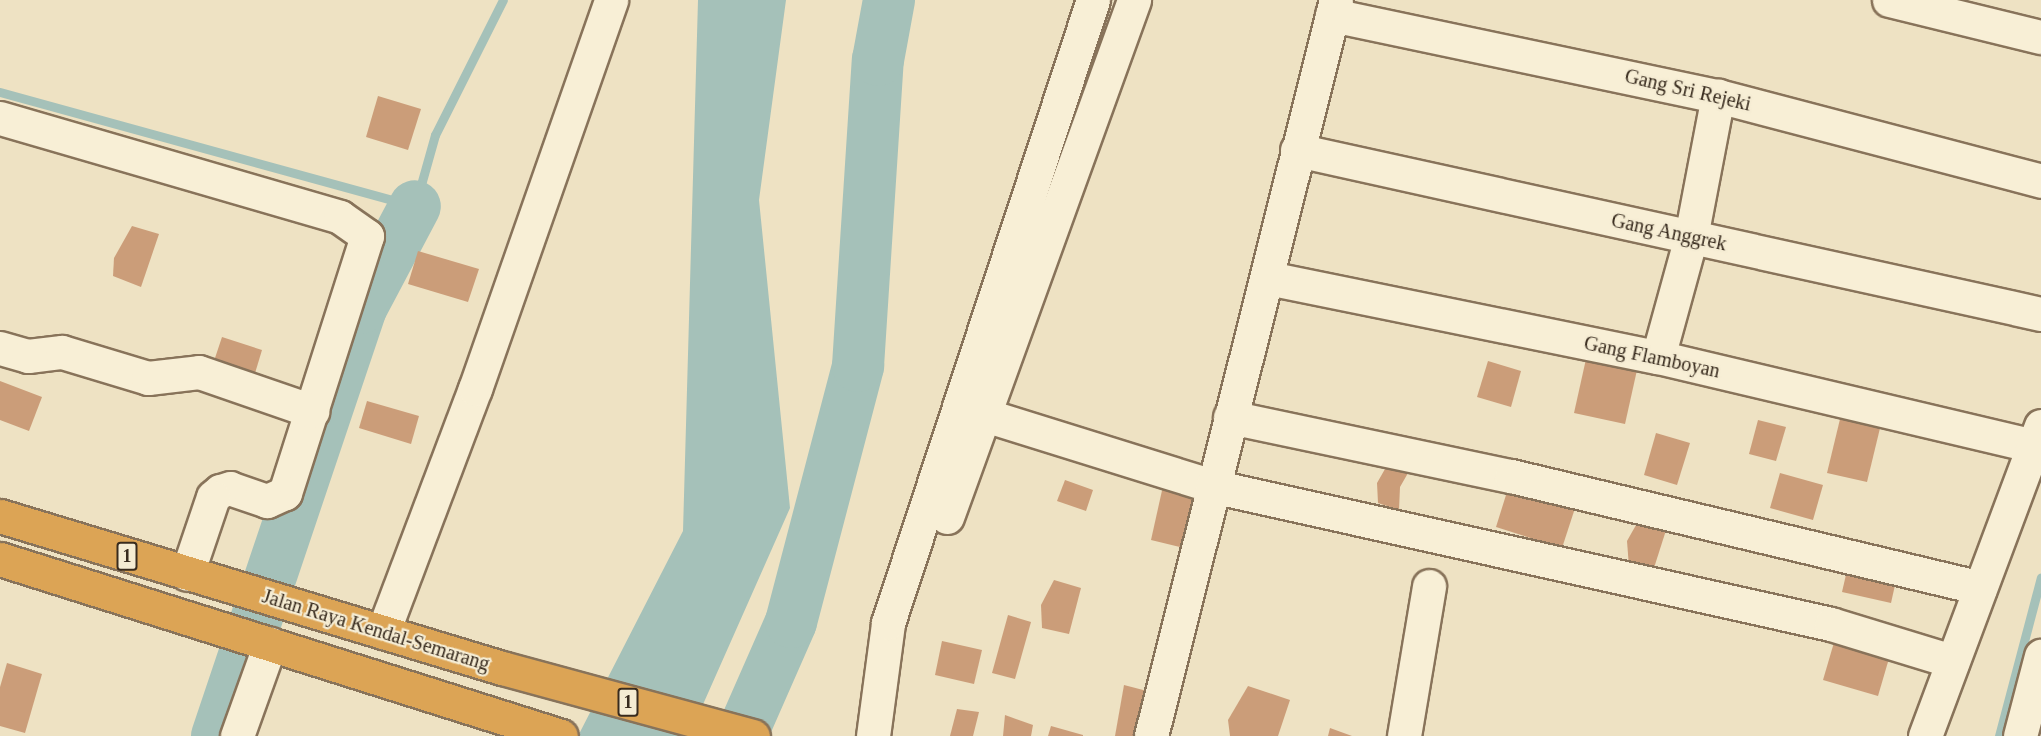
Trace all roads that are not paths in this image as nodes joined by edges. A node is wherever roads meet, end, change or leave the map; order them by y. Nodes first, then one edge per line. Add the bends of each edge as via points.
1 (611, 0) edge
2 (1093, 0) edge
3 (1134, 0) edge
4 (1889, 0) edge
5 (1334, 7) edge
6 (2041, 37) edge
7 (1719, 96) junction
8 (0, 118) edge
9 (1297, 150) junction
10 (2041, 181) edge
11 (1691, 237) junction
12 (1268, 278) junction
13 (2041, 314) edge
14 (0, 348) edge
15 (1658, 357) junction
16 (312, 411) junction
17 (971, 411) junction
18 (1230, 417) junction
19 (2038, 435) edge
20 (1212, 486) junction
21 (0, 516) edge
22 (947, 517) dead end
23 (0, 559) edge
24 (187, 574) junction
25 (1429, 586) dead end
26 (1980, 588) junction
27 (383, 632) junction
28 (256, 640) junction
29 (2041, 656) edge
30 (1952, 661) junction
31 (237, 736) edge
32 (561, 736) edge
33 (753, 736) edge
34 (873, 736) edge
35 (1151, 736) edge
36 (1404, 736) edge
37 (1925, 736) edge
38 (2020, 736) edge

1 - 27 street via 475,389
2 - 17 street
3 - 17 street
4 - 6 street
5 - 7 street, Gang Sri Rejeki
5 - 9 street
7 - 10 street, Gang Sri Rejeki
7 - 11 street
8 - 16 street via 340,217 359,228 367,236 363,256
9 - 11 street, Gang Anggrek
9 - 12 street
11 - 13 street, Gang Anggrek
11 - 15 street
12 - 15 street, Gang Flamboyan
12 - 18 street
14 - 16 street via 28,357 62,352 148,378 199,372
15 - 19 street, Gang Flamboyan
16 - 24 street via 285,493 267,501 230,488 220,491 213,497
17 - 20 street
17 - 22 street
17 - 34 street via 888,623
18 - 20 street
18 - 26 street via 1511,476
19 - 26 street
20 - 30 street via 1831,624
20 - 35 street
21 - 24 highway, Jalan Raya Kendal-Semarang / 1
23 - 28 highway, 1
24 - 27 highway, Jalan Raya Kendal-Semarang / 1
25 - 36 street
26 - 30 street
27 - 33 highway, Jalan Raya Kendal-Semarang / 1
28 - 31 street
28 - 32 highway, 1
29 - 38 street
30 - 37 street

